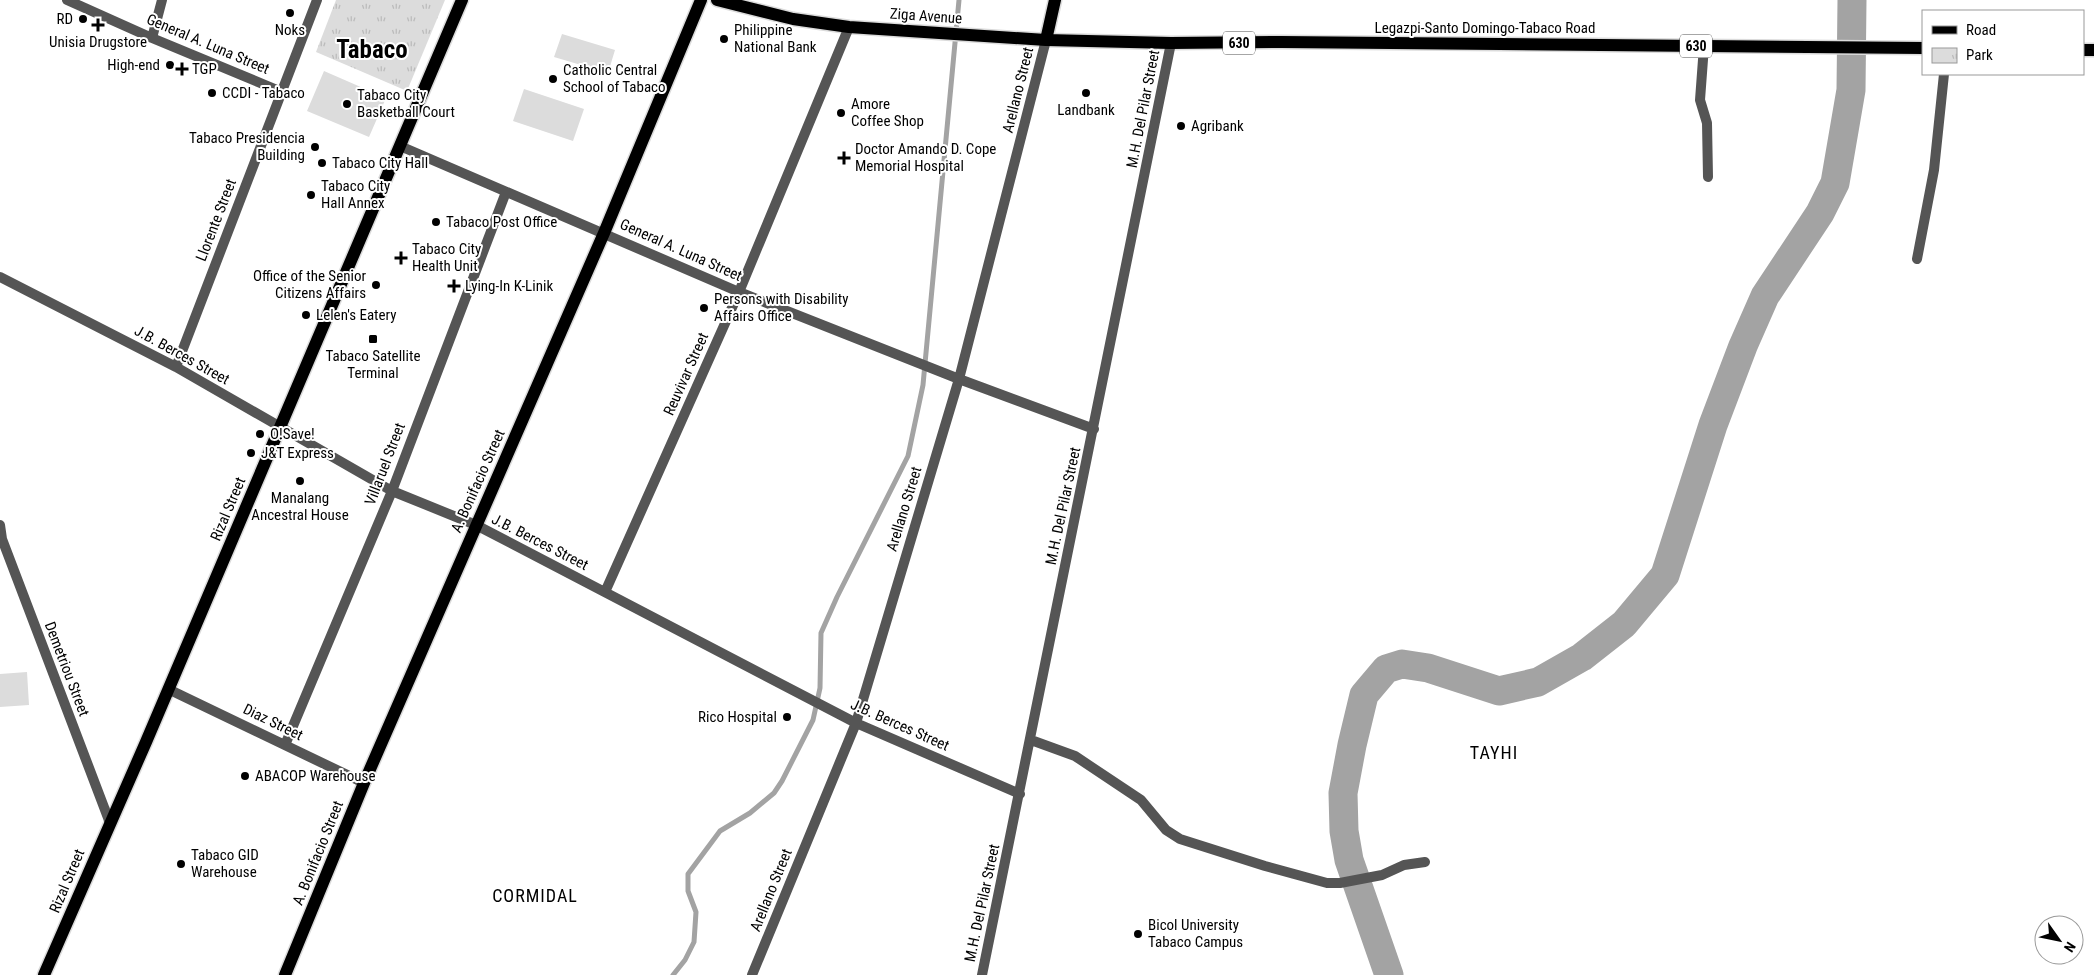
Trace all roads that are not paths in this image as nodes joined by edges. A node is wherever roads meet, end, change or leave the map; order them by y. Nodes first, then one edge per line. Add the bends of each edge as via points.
1 (67, 0) edge
2 (162, 0) edge
3 (317, 0) edge
4 (462, 0) edge
5 (701, 0) edge
6 (717, 0) edge
7 (1055, 0) edge
8 (849, 27) junction
9 (152, 38) junction
10 (1046, 40) junction
11 (1171, 43) junction
12 (1704, 46) junction
13 (1922, 48) edge
14 (1944, 75) edge
15 (282, 92) junction
16 (400, 146) junction
17 (1708, 177) dead end
18 (506, 192) junction
19 (604, 233) junction
20 (1917, 259) dead end
21 (0, 277) edge
22 (739, 292) junction
23 (176, 367) junction
24 (959, 379) junction
25 (280, 427) junction
26 (1094, 429) junction
27 (392, 491) junction
28 (0, 525) edge
29 (476, 525) junction
30 (1, 539) edge
31 (604, 592) junction
32 (168, 689) junction
33 (856, 723) junction
34 (1031, 740) junction
35 (285, 745) junction
36 (364, 782) junction
37 (1020, 794) junction
38 (110, 823) junction
39 (1425, 862) dead end
40 (44, 975) edge
41 (285, 975) edge
42 (752, 975) edge
43 (982, 975) edge

1 - 9 street, General A. Luna Street
2 - 9 street
3 - 15 street, Llorente Street
4 - 16 main road, Rizal Street
5 - 19 main road, A. Bonifacio Street
6 - 8 main road, Ziga Avenue / 630
7 - 10 main road
8 - 10 main road, Ziga Avenue / 630
8 - 22 street, Reuvivar Street
9 - 15 street, General A. Luna Street
10 - 11 main road, Legazpi-Santo Domingo-Tabaco Road / 630
10 - 24 street, Arellano Street
11 - 12 main road, Legazpi-Santo Domingo-Tabaco Road / 630
11 - 26 street, M.H. Del Pilar Street
12 - 13 main road, Legazpi-Santo Domingo-Tabaco Road / 630
12 - 17 street via 1700,100 1707,123
14 - 20 street via 1934,170
15 - 23 street, Llorente Street
16 - 18 street, General A. Luna Street
16 - 25 main road, Rizal Street
18 - 19 street, General A. Luna Street
18 - 27 street, Villaruel Street
19 - 22 street, General A. Luna Street
19 - 29 main road, A. Bonifacio Street
21 - 23 street, J.B. Berces Street
22 - 24 street, General A. Luna Street
22 - 31 street, Reuvivar Street
23 - 25 street, J.B. Berces Street
24 - 26 street, General A. Luna Street
24 - 33 street, Arellano Street
25 - 27 street, J.B. Berces Street
25 - 32 main road, Rizal Street
26 - 34 street, M.H. Del Pilar Street
27 - 29 street, J.B. Berces Street
27 - 35 street, Villaruel Street
28 - 30 street, Demetriou Street
29 - 31 street, J.B. Berces Street
29 - 36 main road, A. Bonifacio Street
30 - 38 street, Demetriou Street
31 - 33 street, J.B. Berces Street
32 - 35 street, Diaz Street
32 - 38 main road, Rizal Street
33 - 37 street, J.B. Berces Street
33 - 42 street, Arellano Street
34 - 37 street, M.H. Del Pilar Street
34 - 39 street via 1075,756 1141,800 1166,830 1180,839 1265,866 1327,883 1340,883
35 - 36 street, Diaz Street
36 - 41 main road, A. Bonifacio Street
37 - 43 street, M.H. Del Pilar Street
38 - 40 main road, Rizal Street

